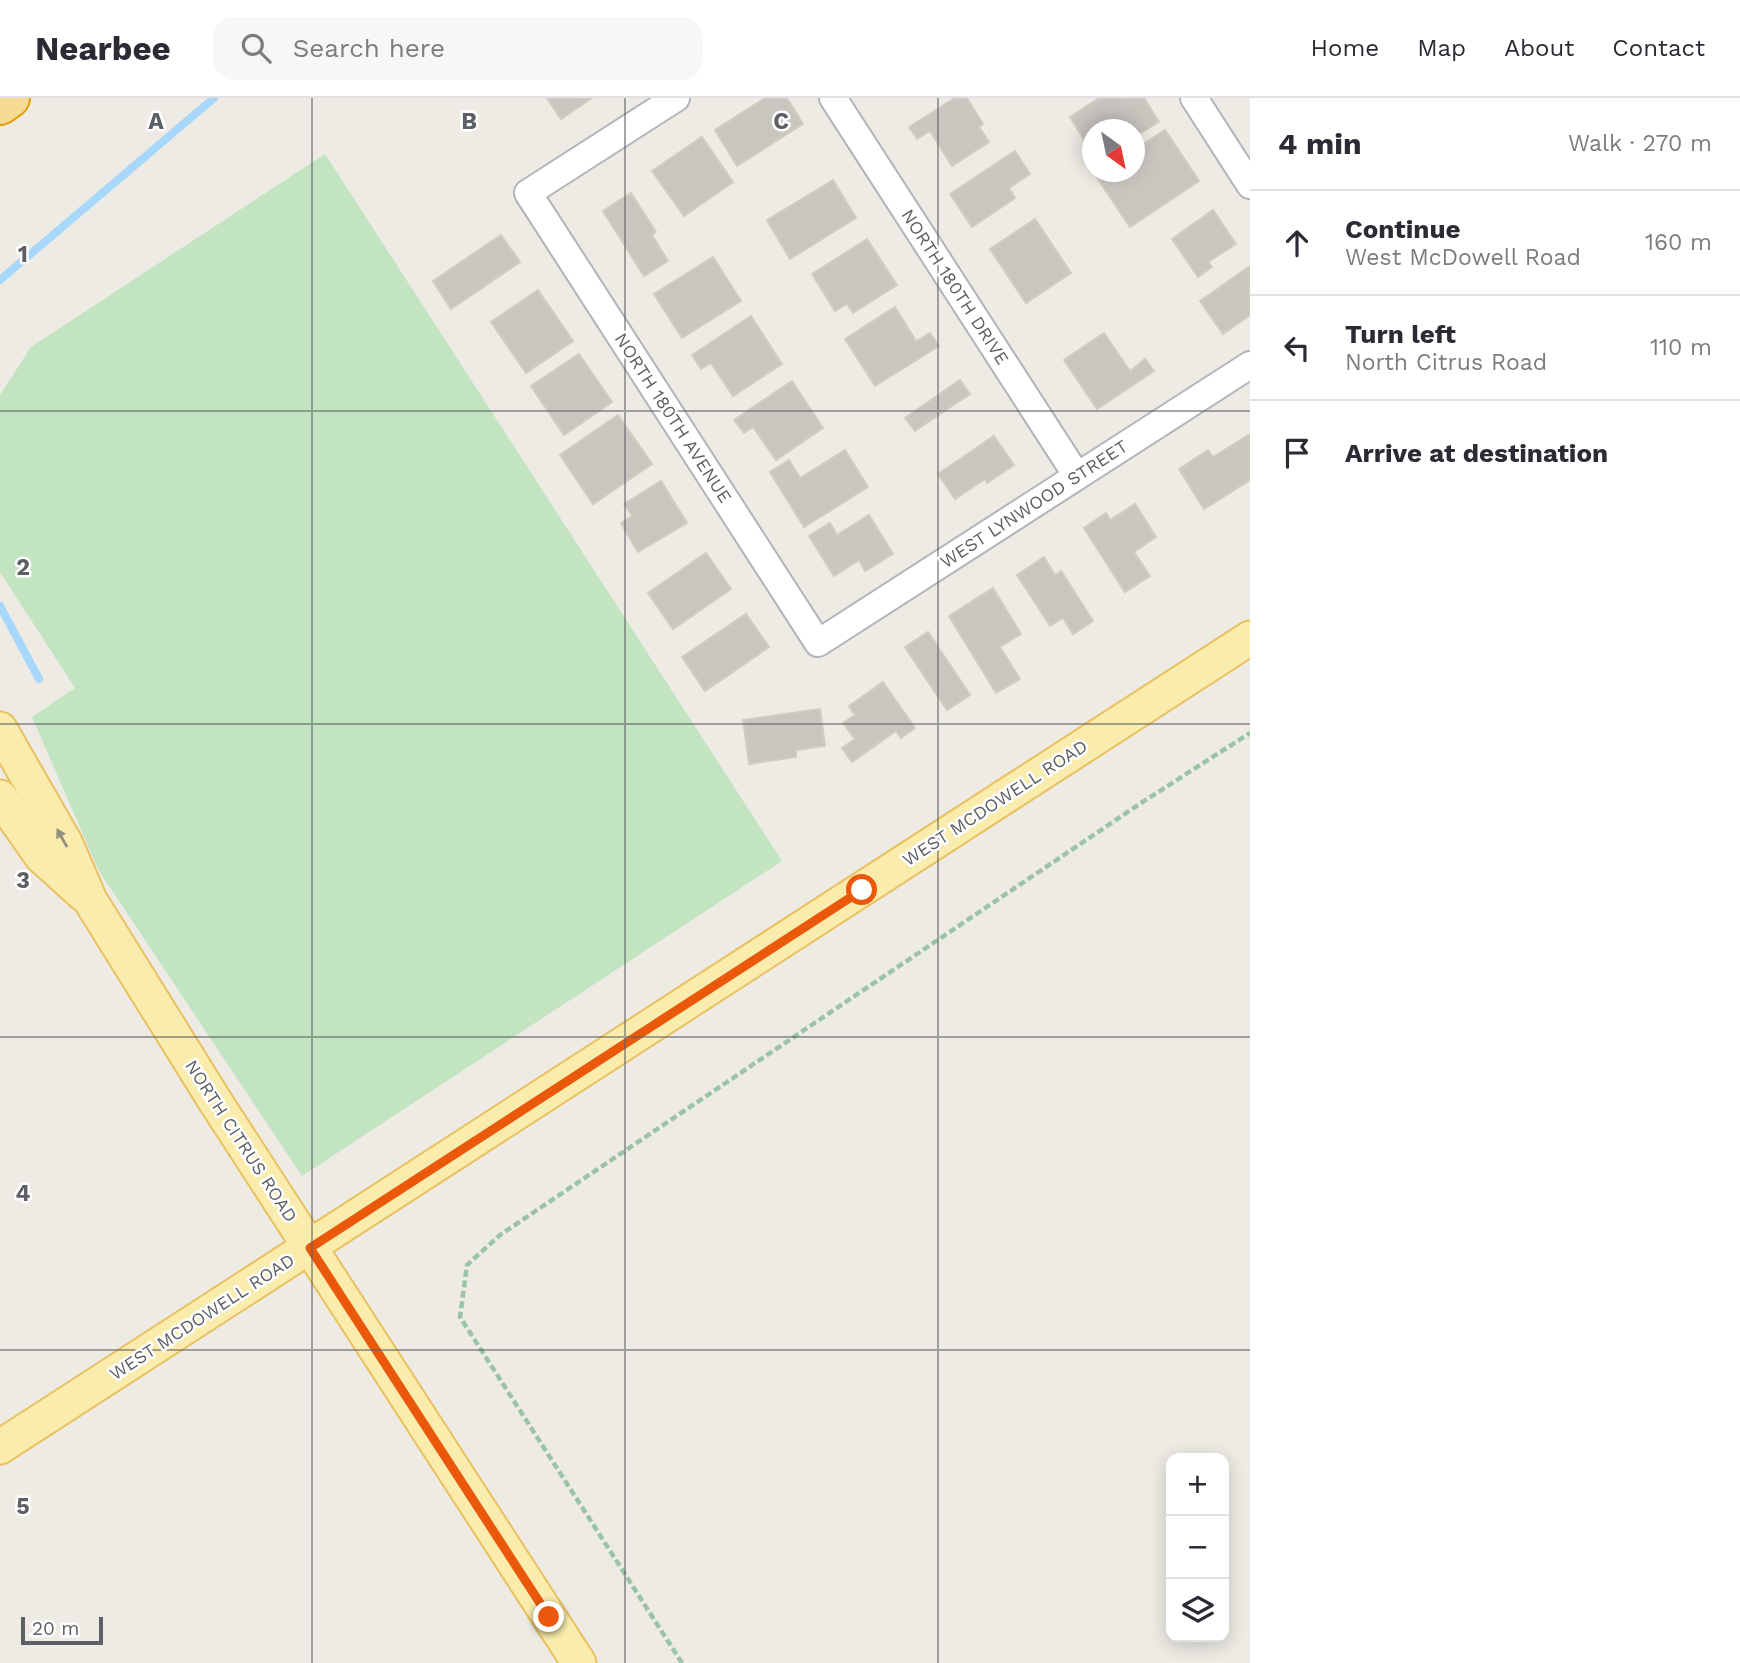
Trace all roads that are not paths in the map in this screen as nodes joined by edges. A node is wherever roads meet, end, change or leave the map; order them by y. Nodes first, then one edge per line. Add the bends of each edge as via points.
1 (10, 98) edge
2 (676, 98) edge
3 (833, 98) edge
4 (1194, 98) edge
5 (0, 106) edge
6 (1250, 185) edge
7 (1250, 365) edge
8 (1077, 476) junction
9 (1250, 638) edge
10 (818, 643) joint
11 (0, 729) edge
12 (0, 797) edge
13 (90, 900) junction
14 (310, 1248) junction
15 (0, 1447) edge
16 (579, 1663) edge

1 - 5 highway
2 - 10 street, NORTH 180TH AVENUE via 528,193
3 - 8 street, NORTH 180TH DRIVE
4 - 6 street
7 - 8 street, WEST LYNWOOD STREET
8 - 10 street, WEST LYNWOOD STREET
9 - 14 main road, WEST MCDOWELL ROAD
13 -> 11 main road, NORTH CITRUS ROAD via 66,844
12 - 13 main road, NORTH CITRUS ROAD via 41,856
13 - 14 main road, NORTH CITRUS ROAD
14 - 15 main road, WEST MCDOWELL ROAD
14 - 16 main road, NORTH CITRUS ROAD

